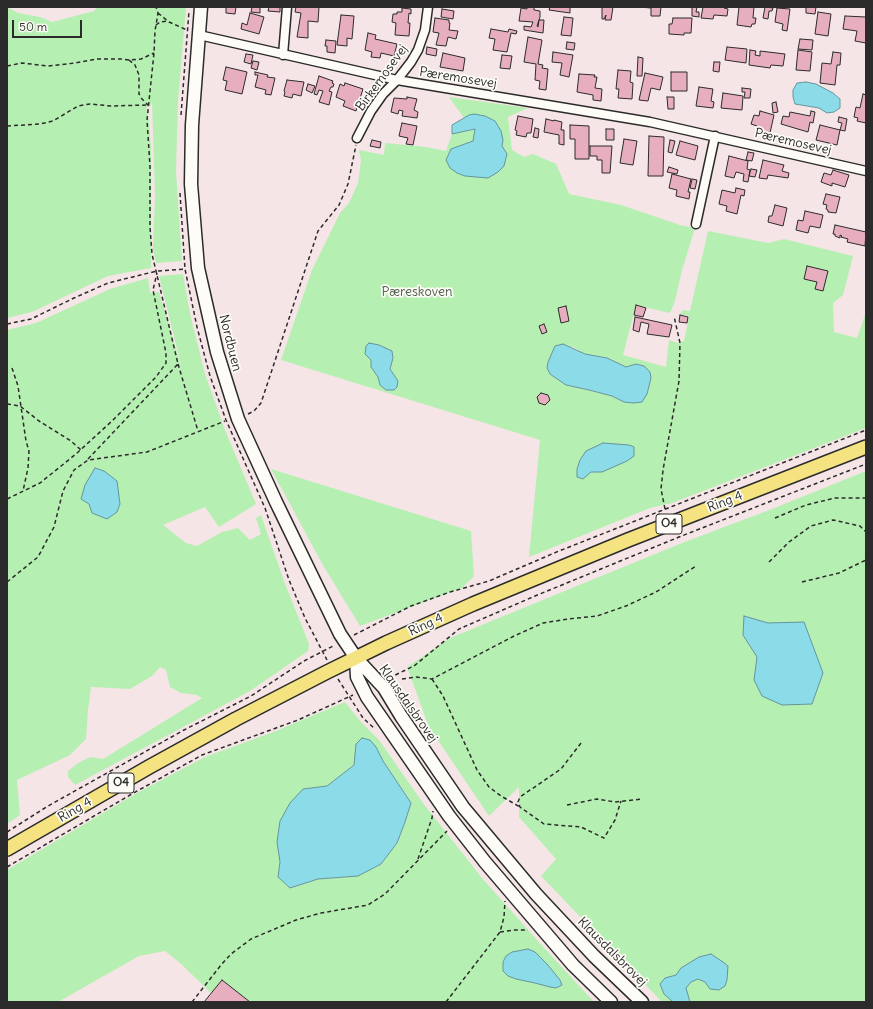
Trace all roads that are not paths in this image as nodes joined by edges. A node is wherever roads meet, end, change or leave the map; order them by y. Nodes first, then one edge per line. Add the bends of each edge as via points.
1 (201, 7) edge
2 (287, 7) edge
3 (428, 7) edge
4 (198, 35) junction
5 (283, 55) junction
6 (397, 80) junction
7 (715, 136) junction
8 (357, 138) road end
9 (866, 170) edge
10 (696, 224) dead end
11 (866, 447) edge
12 (356, 658) junction
13 (7, 849) edge
14 (611, 1002) edge
15 (642, 1002) edge

1 - 4 street, Nordbuen
2 - 5 street
3 - 6 street, Birkemosevej via 425,30 418,50
4 - 5 street, Pæremosevej
4 - 12 street, Nordbuen via 191,184 198,268 232,420 276,502 340,634
5 - 6 street, Pæremosevej
6 - 7 street, Pæremosevej via 650,122
6 - 8 street, Birkemosevej via 371,110
7 - 9 street, Pæremosevej
7 - 10 street
11 - 12 main road, Ring 4 / O4 via 473,604
12 - 13 main road, Ring 4 / O4 via 149,767
12 - 14 street, Klausdalsbrovej via 357,677 363,690 387,729 449,816 484,862 573,965
12 - 15 street, Klausdalsbrovej via 379,683 468,813 536,894 594,956

